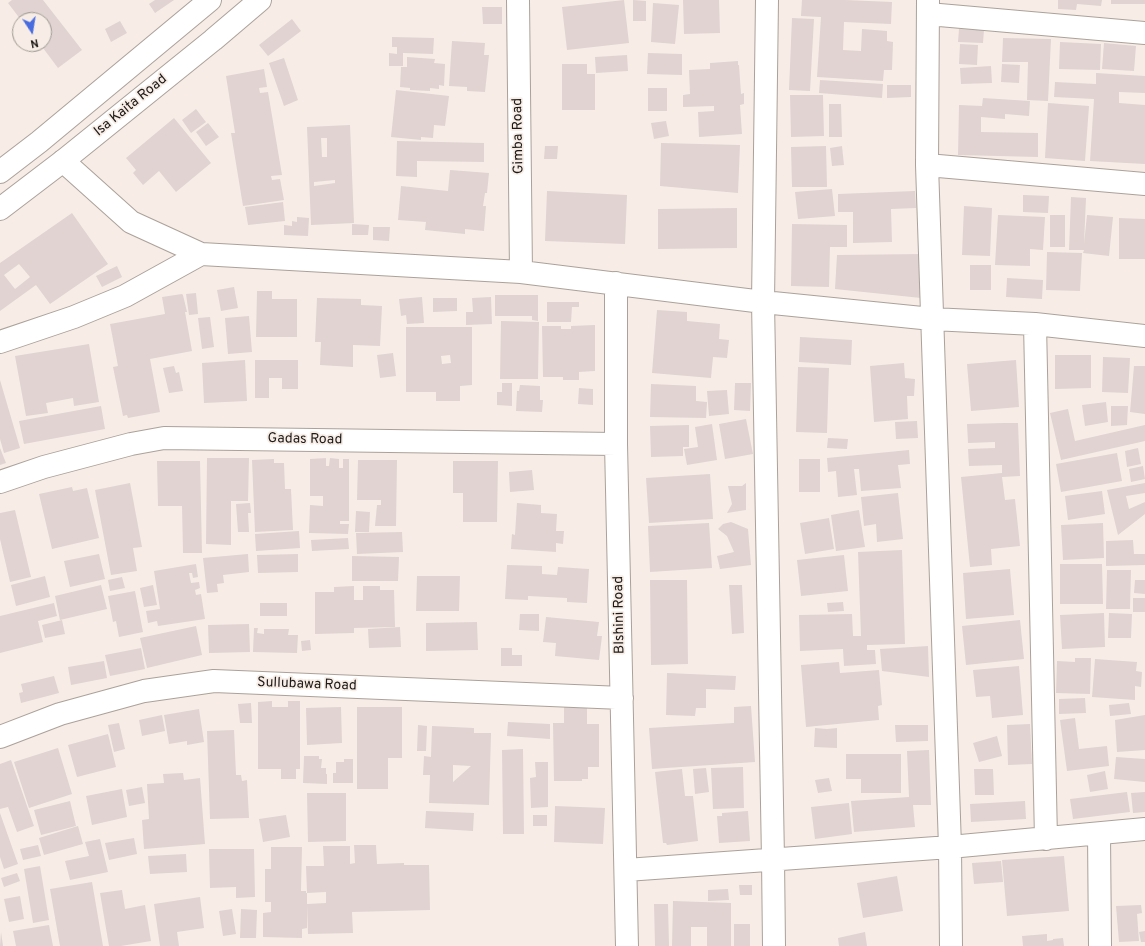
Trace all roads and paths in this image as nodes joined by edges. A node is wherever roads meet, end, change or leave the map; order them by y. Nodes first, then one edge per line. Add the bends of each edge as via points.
1 (210, 0) edge
2 (260, 0) edge
3 (518, 0) edge
4 (767, 0) edge
5 (928, 7) edge
6 (191, 16) junction
7 (1145, 33) edge
8 (213, 40) junction
9 (64, 160) junction
10 (927, 165) junction
11 (0, 172) edge
12 (1145, 184) edge
13 (0, 209) edge
14 (201, 254) junction
15 (521, 272) junction
16 (616, 283) junction
17 (763, 302) junction
18 (932, 319) junction
19 (1035, 324) junction
20 (1145, 336) edge
21 (0, 342) edge
22 (616, 444) junction
23 (0, 482) edge
24 (622, 698) junction
25 (0, 737) edge
26 (1145, 830) edge
27 (1099, 834) junction
28 (1046, 839) junction
29 (950, 847) junction
30 (773, 860) junction
31 (626, 870) junction
32 (627, 946) edge
33 (774, 946) edge
34 (951, 946) edge
35 (1100, 946) edge

1 - 6 street
2 - 8 street, Isa Kaita Road
3 - 15 street, Gimba Road
4 - 17 street
5 - 7 street
5 - 10 street
6 - 8 street
6 - 11 street
8 - 9 street, Isa Kaita Road
9 - 13 street, Isa Kaita Road
9 - 14 street via 131,222
10 - 12 street
10 - 18 street
14 - 15 street
14 - 21 street via 125,296 74,317
15 - 16 street
16 - 17 street
16 - 22 street, BIshini Road
17 - 18 street
17 - 30 street
18 - 19 street
18 - 29 street
19 - 20 street
19 - 28 street
22 - 23 street, Gadas Road via 164,438 44,467
22 - 24 street, BIshini Road
24 - 25 street, Sullubawa Road via 214,681 144,691 60,714
24 - 31 street, BIshini Road
26 - 27 street
27 - 28 street
27 - 35 street
28 - 29 street
29 - 30 street
29 - 34 street
30 - 31 street
30 - 33 street
31 - 32 street, BIshini Road

